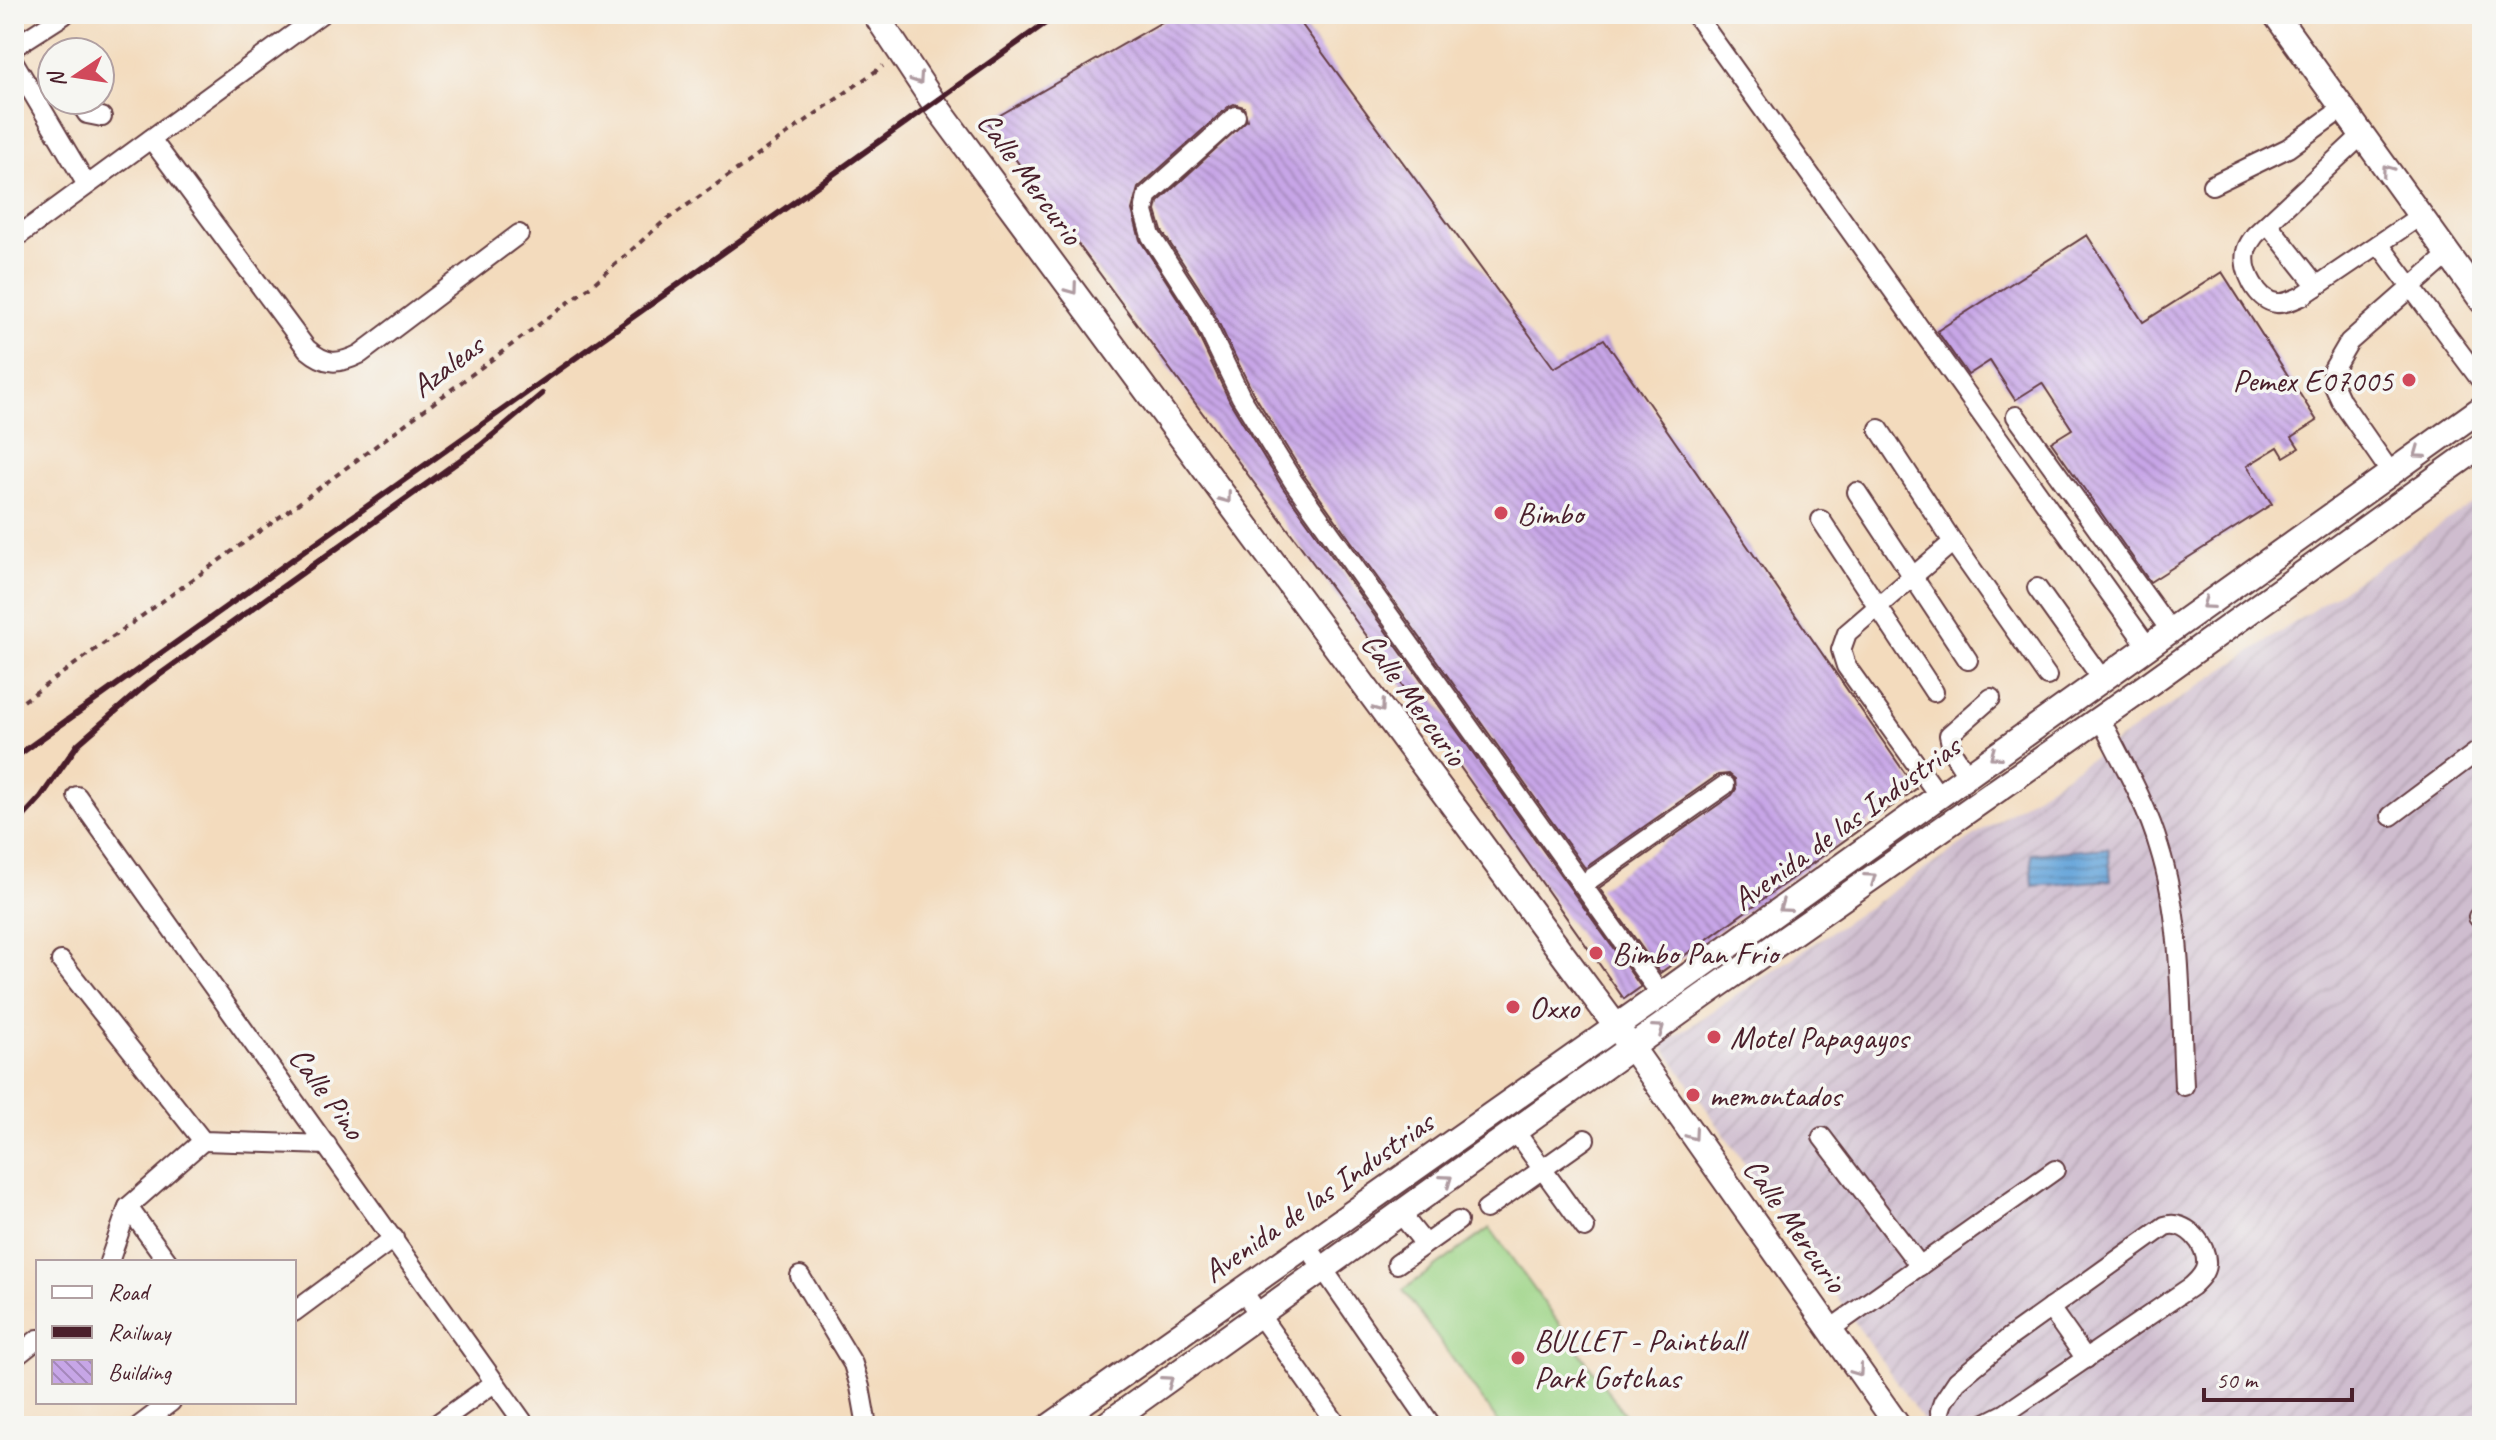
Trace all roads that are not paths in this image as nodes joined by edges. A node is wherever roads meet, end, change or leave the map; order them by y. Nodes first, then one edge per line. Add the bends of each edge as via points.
1 (321, 14) edge
2 (875, 14) edge
3 (1695, 14) edge
4 (2275, 14) edge
5 (64, 15) edge
6 (14, 47) edge
7 (14, 62) edge
8 (36, 89) edge
9 (2343, 108) junction
10 (53, 116) edge
11 (97, 116) edge
12 (1236, 116) dead end
13 (102, 117) dead end
14 (2362, 135) junction
15 (151, 139) junction
16 (87, 185) junction
17 (2212, 185) dead end
18 (2420, 216) junction
19 (2268, 224) junction
20 (519, 234) dead end
21 (14, 239) edge
22 (2379, 244) junction
23 (2448, 255) junction
24 (2317, 286) junction
25 (2412, 287) junction
26 (2482, 301) edge
27 (2482, 382) edge
28 (2482, 408) edge
29 (2016, 416) dead end
30 (1879, 429) dead end
31 (2482, 445) edge
32 (2391, 473) junction
33 (1857, 492) dead end
34 (1821, 520) dead end
35 (1953, 542) junction
36 (1912, 578) junction
37 (2037, 588) dead end
38 (1878, 607) junction
39 (2170, 630) junction
40 (2148, 647) junction
41 (1968, 660) dead end
42 (2111, 673) junction
43 (2047, 676) dead end
44 (2138, 691) junction
45 (1934, 692) dead end
46 (1991, 698) dead end
47 (2100, 718) junction
48 (2482, 748) edge
49 (1967, 775) junction
50 (1725, 785) dead end
51 (77, 796) dead end
52 (1939, 796) junction
53 (2391, 816) dead end
54 (1582, 885) junction
55 (61, 961) dead end
56 (1688, 976) junction
57 (1661, 995) junction
58 (1703, 996) junction
59 (1616, 1026) junction
60 (1632, 1048) junction
61 (2184, 1086) dead end
62 (1515, 1131) junction
63 (1822, 1137) dead end
64 (1585, 1139) dead end
65 (203, 1141) junction
66 (327, 1145) junction
67 (1542, 1168) junction
68 (2055, 1170) dead end
69 (128, 1207) junction
70 (1486, 1209) dead end
71 (1400, 1213) junction
72 (1458, 1221) dead end
73 (1585, 1228) dead end
74 (394, 1238) junction
75 (1306, 1244) junction
76 (1425, 1244) junction
77 (110, 1260) edge
78 (167, 1260) edge
79 (1397, 1264) dead end
80 (1920, 1266) junction
81 (1324, 1268) junction
82 (800, 1276) dead end
83 (1242, 1290) junction
84 (2050, 1308) junction
85 (296, 1311) edge
86 (1260, 1315) junction
87 (1829, 1330) junction
88 (36, 1341) edge
89 (14, 1358) edge
90 (2086, 1359) junction
91 (494, 1383) junction
92 (168, 1404) edge
93 (1888, 1422) edge
94 (139, 1426) edge
95 (434, 1426) edge
96 (526, 1426) edge
97 (867, 1426) edge
98 (1050, 1426) edge
99 (1104, 1426) edge
100 (1338, 1426) edge
101 (1432, 1426) edge
102 (1941, 1426) edge
103 (1980, 1426) edge

1 - 15 street
2 -> 59 main road, Calle Mercurio via 944,116
3 - 40 street
4 - 9 main road
5 - 6 street
7 - 8 street
9 - 14 main road
9 - 17 street via 2288,148
10 - 16 street
11 - 13 street
12 - 54 street via 1147,196 1144,212 1151,236 1208,326 1270,447
18 -> 14 main road
14 - 19 street
15 - 16 street
15 - 20 street via 307,349 333,364 360,354
16 - 21 street
18 - 22 street
18 - 23 main road
19 - 24 street
19 - 24 street via 2246,248 2250,280 2276,303
22 - 24 street
22 - 25 street
23 - 25 street
23 - 26 main road
25 - 27 street
25 - 32 street via 2349,342 2332,371 2341,401
28 -> 32 main road, Avenida de las Industrias
29 - 39 street
30 - 35 street
31 - 44 main road, Avenida de las Industrias
32 -> 39 main road, Avenida de las Industrias
33 - 36 street
34 - 38 street
35 - 36 street
35 - 43 street
36 - 38 street
36 - 41 street
37 - 42 street
38 - 45 street
38 - 52 street via 1844,636 1842,658
39 - 40 main road, Avenida de las Industrias
40 - 42 main road, Avenida de las Industrias
42 - 44 main road
42 -> 49 main road, Avenida de las Industrias
44 - 47 main road, Avenida de las Industrias
46 - 49 street via 1949,735
58 -> 47 main road, Avenida de las Industrias
47 - 61 street via 2146,812 2167,874
48 - 53 street
49 - 52 main road, Avenida de las Industrias
50 - 54 street
51 - 66 street, Calle Pino
52 -> 56 main road, Avenida de las Industrias
54 - 57 street
55 - 65 street
56 - 57 main road, Avenida de las Industrias
56 - 58 main road
57 - 59 main road, Avenida de las Industrias
60 -> 58 main road, Avenida de las Industrias
59 - 60 main road, Calle Mercurio
59 - 75 main road, Avenida de las Industrias
60 - 62 main road, Avenida de las Industrias
60 -> 87 main road, Calle Mercurio
62 - 67 street
71 -> 62 main road, Avenida de las Industrias
63 - 80 street
64 - 67 street
65 - 66 street
65 - 69 street
66 - 74 street, Calle Pino
67 - 70 street
67 - 73 street
68 - 80 street
69 - 77 street
69 - 78 street
71 - 76 street
71 - 81 main road, Avenida de las Industrias
72 - 76 street
74 - 85 street
74 - 91 street, Calle Pino
75 - 81 street
75 - 83 main road, Avenida de las Industrias
76 - 79 street
80 - 87 street
81 - 86 main road, Avenida de las Industrias
81 - 101 street
82 - 97 street via 853,1364
83 - 86 street
83 - 98 main road, Avenida de las Industrias
84 - 90 street
84 - 90 street via 2165,1226 2186,1227 2200,1245 2206,1267 2192,1286
84 - 102 street via 1949,1389 1940,1411
99 -> 86 main road, Avenida de las Industrias
86 - 100 street
87 -> 93 main road, Calle Mercurio
88 - 89 street
90 - 103 street
91 - 95 street
91 - 96 street, Calle Pino
92 - 94 street

